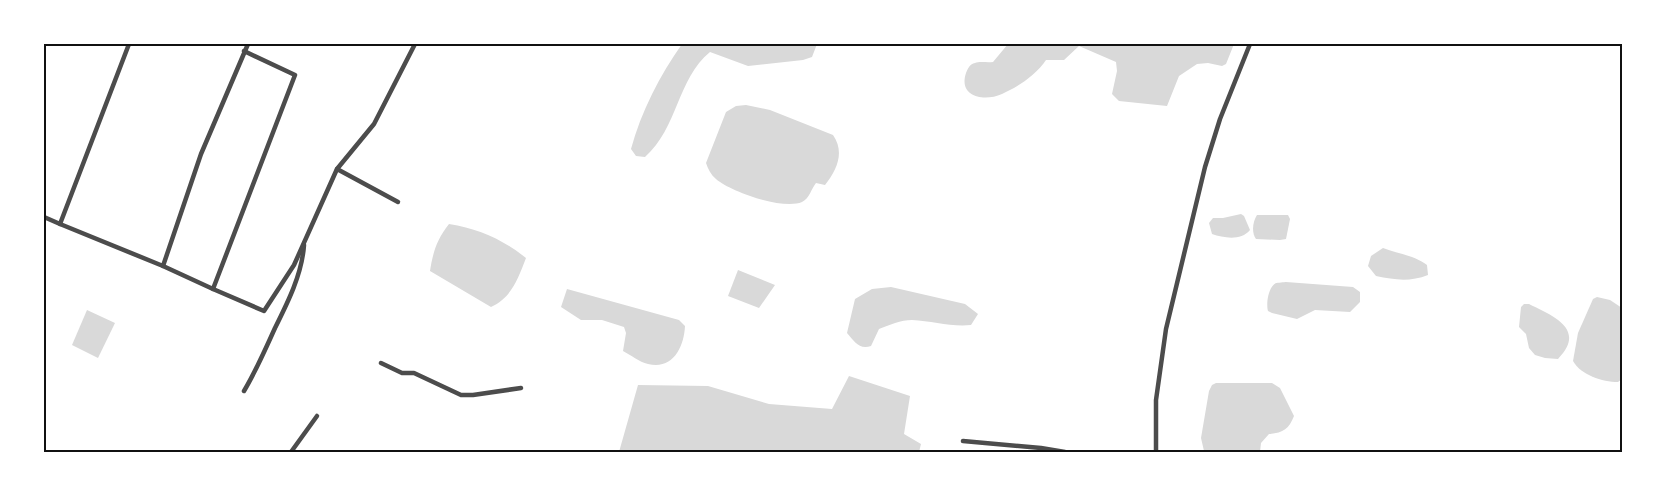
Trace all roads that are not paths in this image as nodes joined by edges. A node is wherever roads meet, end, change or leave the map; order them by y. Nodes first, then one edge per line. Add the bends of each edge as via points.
1 (129, 44) edge
2 (248, 44) edge
3 (415, 44) edge
4 (1250, 44) edge
5 (244, 51) junction
6 (338, 169) junction
7 (398, 202) dead end
8 (44, 217) edge
9 (60, 224) junction
10 (305, 239) junction
11 (163, 266) junction
12 (213, 289) junction
13 (381, 363) dead end
14 (521, 388) dead end
15 (244, 391) dead end
16 (316, 416) dead end
17 (963, 441) dead end
18 (291, 453) edge
19 (1065, 453) edge
20 (1156, 453) edge

1 - 9 street
2 - 5 street
3 - 6 street via 374,124
4 - 20 street via 1205,167 1166,329 1156,400
5 - 11 street via 201,154
5 - 12 street via 295,75
6 - 7 street
6 - 10 street
8 - 9 street
9 - 11 street
10 - 12 street via 294,266 264,311
10 - 15 street via 303,261 288,301
11 - 12 street
13 - 14 street via 461,395
16 - 18 street
17 - 19 street

